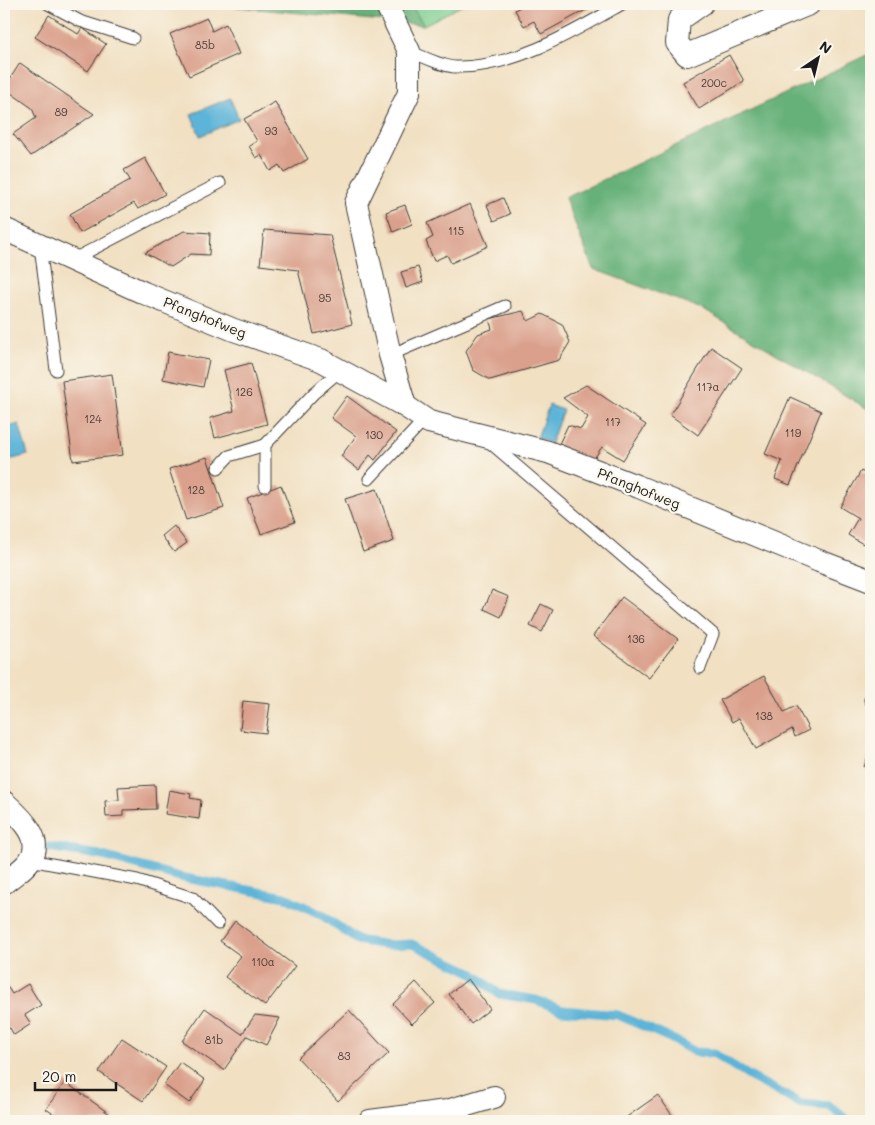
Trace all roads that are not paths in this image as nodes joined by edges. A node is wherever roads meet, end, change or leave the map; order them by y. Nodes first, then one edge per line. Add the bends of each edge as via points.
1 (48, 4) edge
2 (386, 4) edge
3 (622, 4) edge
4 (702, 4) edge
5 (808, 4) edge
6 (134, 38) dead end
7 (409, 52) junction
8 (220, 183) dead end
9 (4, 229) edge
10 (40, 246) junction
11 (72, 260) junction
12 (505, 306) dead end
13 (390, 355) junction
14 (56, 370) dead end
15 (341, 370) junction
16 (405, 406) junction
17 (425, 419) junction
18 (481, 435) junction
19 (265, 445) junction
20 (218, 468) dead end
21 (369, 478) dead end
22 (265, 486) dead end
23 (871, 581) edge
24 (700, 668) dead end
25 (4, 802) edge
26 (30, 860) junction
27 (4, 883) edge
28 (218, 924) dead end
29 (494, 1097) dead end
30 (370, 1121) edge

1 - 6 lane via 80,21
2 - 7 street
3 - 7 lane via 559,40 492,64 454,67
4 - 5 street via 679,20 677,43 687,55
7 - 13 street via 409,93 356,203
8 - 11 lane
9 - 10 street, Pfanghofweg
10 - 11 street, Pfanghofweg
10 - 14 lane
11 - 15 street, Pfanghofweg via 234,330
12 - 13 lane
13 - 16 street
15 - 16 street, Pfanghofweg
15 - 19 lane via 314,393
16 - 17 street, Pfanghofweg
17 - 18 street, Pfanghofweg
17 - 21 lane
18 - 23 street, Pfanghofweg via 548,452
18 - 24 lane via 713,634
19 - 20 lane via 229,456
19 - 22 lane
25 - 26 street via 34,836
26 - 27 street
26 - 28 lane via 136,880 193,898
29 - 30 street via 447,1111

